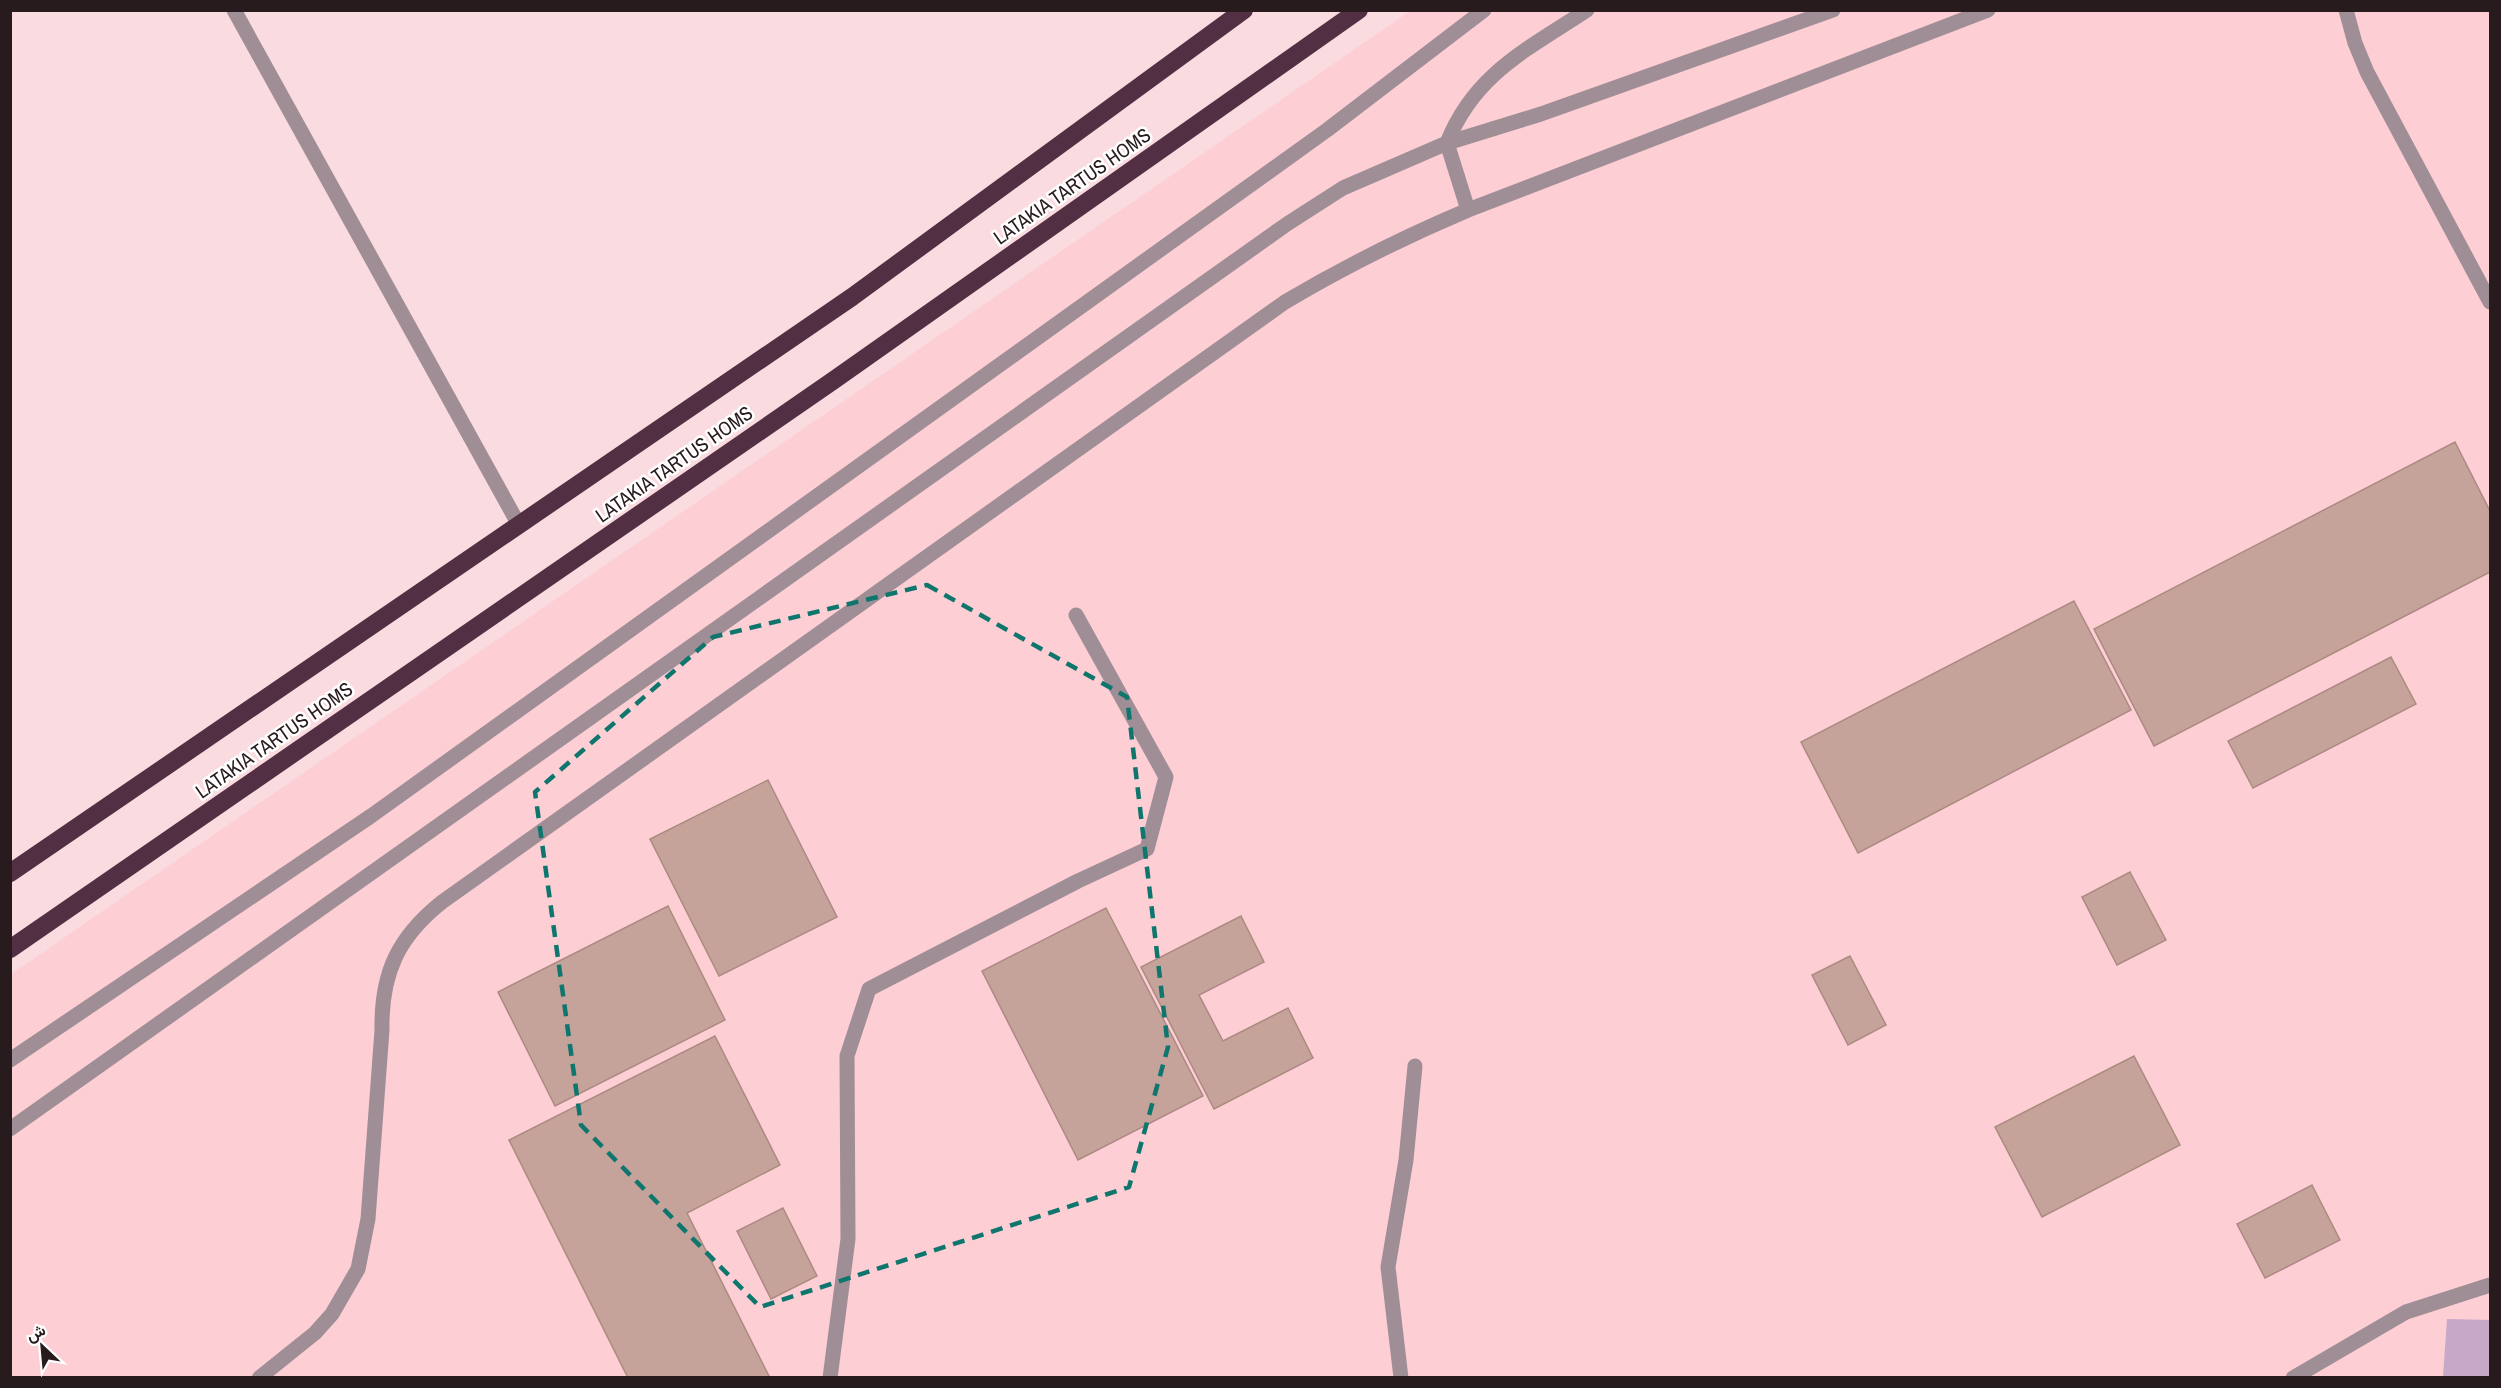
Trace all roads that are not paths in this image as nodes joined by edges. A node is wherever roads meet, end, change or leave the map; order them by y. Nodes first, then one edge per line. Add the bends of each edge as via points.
1 (234, 10) edge
2 (1244, 10) edge
3 (1359, 10) edge
4 (1484, 10) edge
5 (1587, 10) edge
6 (1833, 10) edge
7 (1988, 10) edge
8 (2346, 10) edge
9 (1447, 144) junction
10 (1468, 210) junction
11 (2490, 302) edge
12 (519, 525) junction
13 (1076, 615) dead end
14 (10, 873) edge
15 (10, 949) edge
16 (10, 1060) edge
17 (1415, 1066) dead end
18 (10, 1129) edge
19 (2490, 1285) edge
20 (259, 1377) edge
21 (830, 1377) edge
22 (1401, 1377) edge
23 (2293, 1377) edge

1 - 12 street
2 - 12 highway via 852,297
3 - 15 highway, LATAKIA TARTUS HOMS via 844,374
4 - 16 street via 1327,130 381,809
5 - 9 street via 1506,63 1477,90 1454,124
6 - 9 street
7 - 10 street
8 - 11 street via 2367,72
9 - 10 street
9 - 18 street via 1343,188 1287,224
10 - 20 street via 1402,237 1285,302 423,918 394,957 386,981 368,1219 358,1269 315,1333
12 - 14 highway
13 - 21 street via 1166,777 1147,849 869,988 847,1056 848,1239
17 - 22 street via 1406,1160 1388,1268
19 - 23 street via 2406,1312

